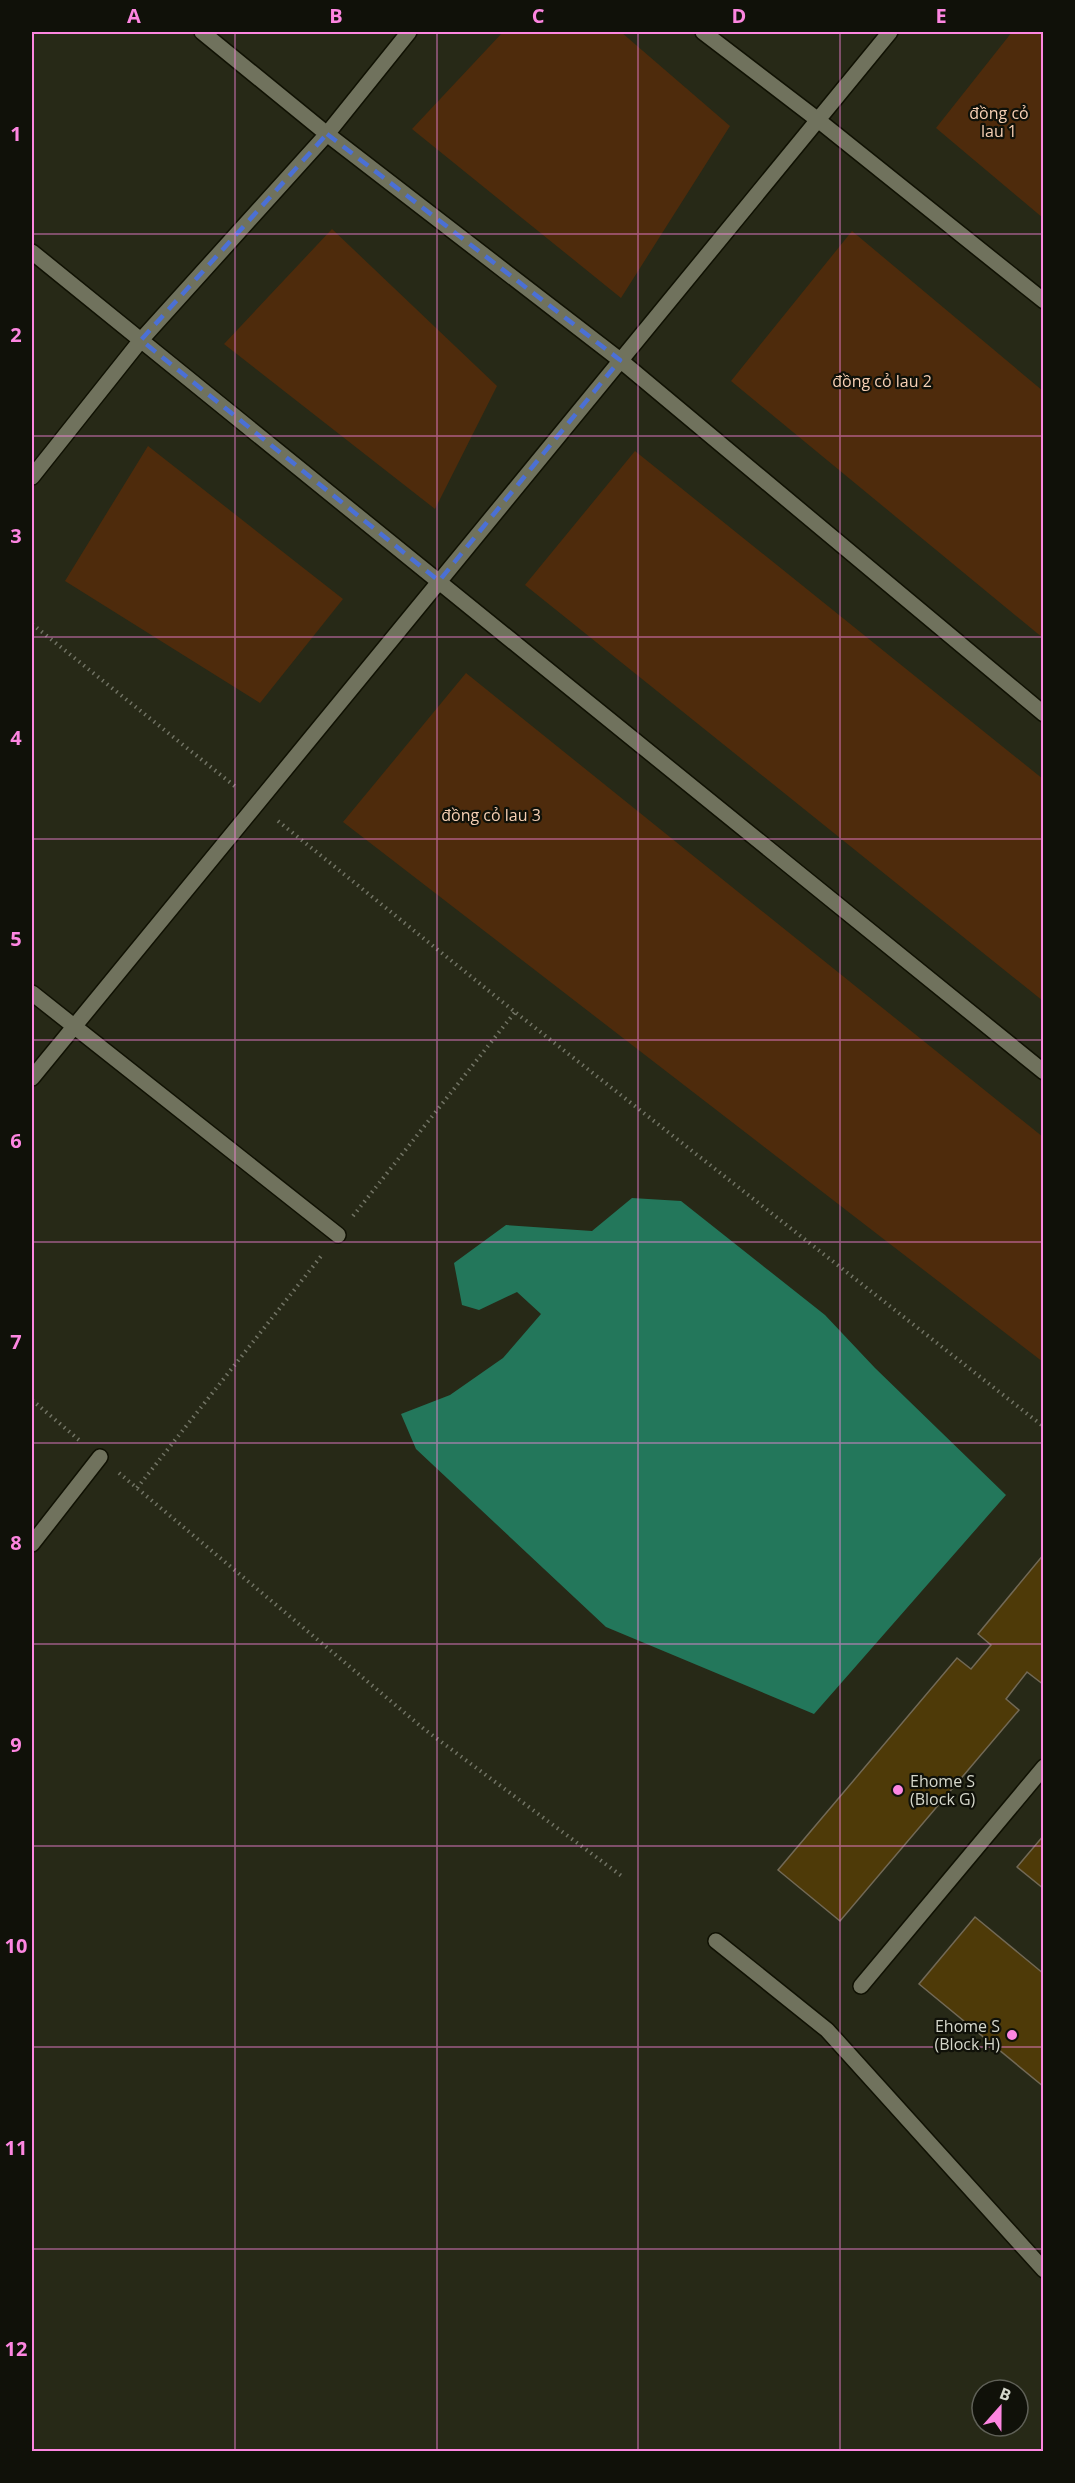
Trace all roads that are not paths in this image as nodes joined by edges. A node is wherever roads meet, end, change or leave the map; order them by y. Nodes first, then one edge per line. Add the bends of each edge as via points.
1 (202, 32) edge
2 (409, 32) edge
3 (703, 32) edge
4 (890, 32) edge
5 (818, 120) junction
6 (327, 134) junction
7 (32, 252) edge
8 (1044, 301) edge
9 (141, 340) junction
10 (620, 360) junction
11 (32, 477) edge
12 (439, 581) junction
13 (1044, 714) edge
14 (32, 993) edge
15 (74, 1027) junction
16 (1044, 1072) edge
17 (32, 1078) edge
18 (338, 1235) dead end
19 (100, 1457) road end
20 (32, 1544) edge
21 (1044, 1767) edge
22 (716, 1941) dead end
23 (861, 1986) dead end
24 (1044, 2270) edge

1 - 6 street
2 - 6 street
3 - 5 street
4 - 5 street
5 - 8 street
5 - 10 street
6 - 9 street
6 - 10 street
7 - 9 street
9 - 11 street
9 - 12 street
10 - 12 street
10 - 13 street
12 - 15 street
12 - 16 street
14 - 15 street
15 - 17 street
15 - 18 street
19 - 20 street
21 - 23 street
22 - 24 street via 827,2030

